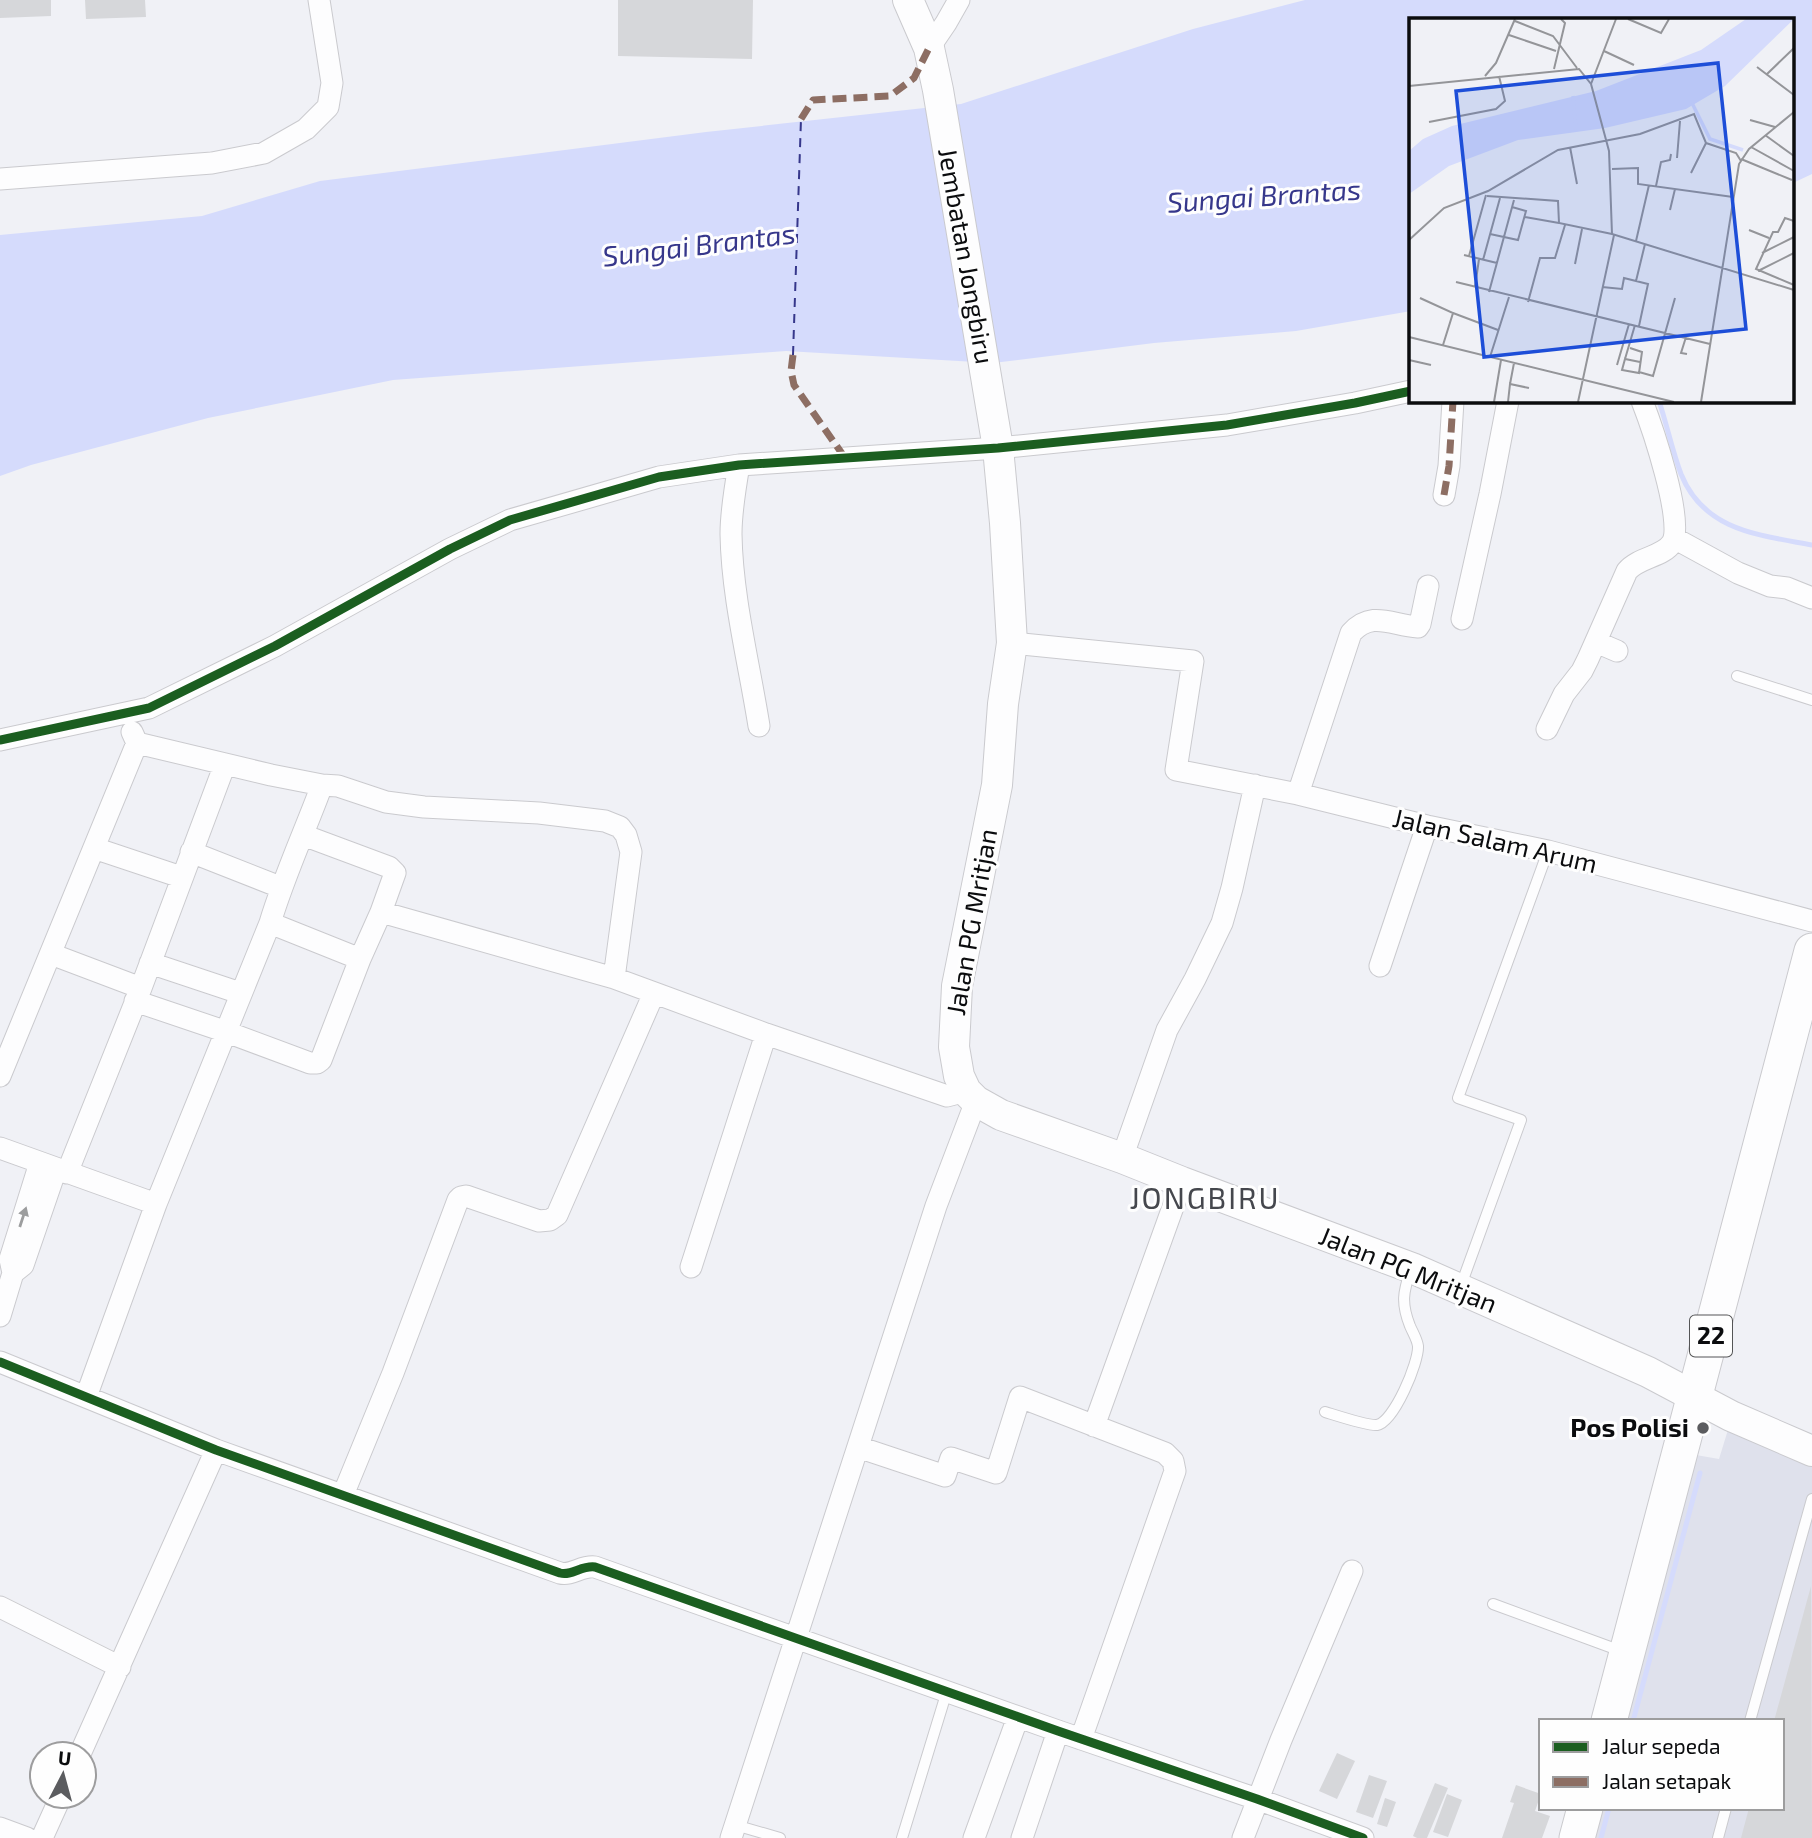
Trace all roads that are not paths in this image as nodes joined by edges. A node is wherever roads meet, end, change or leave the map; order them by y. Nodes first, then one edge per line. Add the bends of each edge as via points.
1 (318, 0) edge
2 (908, 0) edge
3 (959, 0) edge
4 (929, 48) junction
5 (0, 180) edge
6 (1409, 391) edge
7 (1453, 402) edge
8 (1508, 402) edge
9 (1642, 402) edge
10 (997, 441) junction
11 (739, 465) junction
12 (1444, 495) dead end
13 (1674, 538) junction
14 (1428, 586) dead end
15 (1812, 598) edge
16 (1462, 619) dead end
17 (1596, 642) junction
18 (1012, 643) junction
19 (1617, 650) dead end
20 (1737, 676) dead end
21 (1812, 700) edge
22 (124, 714) junction
23 (759, 726) dead end
24 (1547, 729) dead end
25 (0, 740) edge
26 (137, 743) junction
27 (225, 764) junction
28 (322, 785) junction
29 (1255, 785) junction
30 (1298, 794) junction
31 (1427, 826) junction
32 (303, 835) junction
33 (94, 848) junction
34 (1548, 851) junction
35 (191, 852) junction
36 (181, 877) junction
37 (280, 887) junction
38 (382, 912) junction
39 (1812, 921) edge
40 (270, 923) junction
41 (1812, 951) edge
42 (51, 954) junction
43 (360, 959) junction
44 (150, 963) junction
45 (1380, 966) dead end
46 (614, 978) junction
47 (240, 993) junction
48 (654, 993) junction
49 (138, 995) junction
50 (225, 1031) junction
51 (766, 1034) junction
52 (0, 1076) edge
53 (971, 1096) junction
54 (0, 1148) edge
55 (1122, 1158) junction
56 (54, 1168) junction
57 (1182, 1182) junction
58 (156, 1204) junction
59 (11, 1263) edge
60 (691, 1267) dead end
61 (1412, 1268) junction
62 (1460, 1289) junction
63 (0, 1316) edge
64 (0, 1362) edge
65 (86, 1397) junction
66 (1695, 1398) junction
67 (1325, 1412) dead end
68 (1094, 1426) junction
69 (858, 1447) junction
70 (216, 1450) junction
71 (1812, 1451) edge
72 (343, 1495) junction
73 (1812, 1499) edge
74 (1352, 1571) dead end
75 (1493, 1604) dead end
76 (0, 1607) edge
77 (796, 1638) junction
78 (1627, 1653) junction
79 (120, 1667) junction
80 (947, 1691) junction
81 (1018, 1717) junction
82 (1610, 1719) edge
83 (1751, 1719) edge
84 (1058, 1731) junction
85 (1081, 1739) junction
86 (86, 1740) edge
87 (1257, 1799) junction
88 (55, 1810) edge
89 (1584, 1810) edge
90 (1725, 1810) edge
91 (0, 1828) edge
92 (733, 1831) edge
93 (27, 1838) edge
94 (42, 1838) edge
95 (780, 1838) edge
96 (902, 1838) edge
97 (974, 1838) edge
98 (1022, 1838) edge
99 (1243, 1838) edge
100 (1363, 1838) edge
101 (1577, 1838) edge
102 (1718, 1838) edge

1 - 5 street via 332,83 328,107 306,129 264,153 212,163
2 - 4 main road, Jembatan Jongbiru
3 - 4 street
4 - 10 main road, Jembatan Jongbiru
6 - 10 street via 1227,425
7 - 12 street
8 - 16 street
9 - 13 street via 1672,500
10 - 11 street
10 - 18 main road, Jalan PG Mritjan
11 - 22 street via 659,477 510,520 275,646 149,708
11 - 23 street via 731,532 733,577
13 - 15 street via 1738,573
13 - 17 street via 1665,549 1627,571
14 - 30 street via 1418,627 1370,620 1351,633
17 - 19 street
17 - 24 street
18 - 29 street, Jalan Salam Arum via 1193,661 1177,770
18 - 53 main road, Jalan PG Mritjan via 997,785 957,986 954,1047 958,1076
20 - 21 lane
22 - 25 street
22 - 26 street
26 - 27 street
26 - 33 street
27 - 28 street
27 - 35 street
28 - 32 street
28 - 46 street via 386,802 539,813 620,827 631,852
29 - 30 street, Jalan Salam Arum
29 - 55 street via 1222,923 1167,1030
30 - 31 street, Jalan Salam Arum
31 - 34 street, Jalan Salam Arum
31 - 45 street
32 - 37 street
32 - 38 street via 389,867 395,873
33 - 36 street
33 - 42 street
34 - 39 street, Jalan Salam Arum
34 - 62 lane via 1458,1098 1521,1120
35 - 36 street
35 - 37 street
36 - 44 street
37 - 40 street
38 - 43 street
38 - 46 street
40 - 43 street
40 - 47 street
41 - 66 highway, 22
42 - 49 street
42 - 52 street
43 - 50 street via 317,1063
44 - 47 street
44 - 49 street
46 - 48 street
47 - 50 street
48 - 51 street
48 - 72 street via 556,1216 539,1221 466,1196 458,1200
49 - 50 street
49 - 56 street
50 - 58 street
51 - 53 street via 947,1096
51 - 60 street
53 - 55 main road, Jalan PG Mritjan via 1001,1115
53 - 69 street
54 - 56 street
55 - 57 main road, Jalan PG Mritjan
56 - 58 street
56 - 59 street
57 - 61 main road, Jalan PG Mritjan
57 - 68 street
58 - 65 street
59 - 63 street
61 - 62 main road, Jalan PG Mritjan
61 - 67 lane via 1403,1303 1418,1357 1395,1410 1385,1422 1375,1425
62 - 66 main road, Jalan PG Mritjan via 1648,1372
64 - 65 street
65 - 70 street
66 - 71 main road, Jalan PG Mritjan
66 - 78 highway, 22
68 - 69 street via 1020,1397 996,1473 951,1458 945,1476
68 - 85 street via 1166,1452 1175,1471
69 - 77 street
70 - 72 street
70 - 79 street
72 - 77 street via 564,1574 595,1567
73 - 83 lane
74 - 87 street
75 - 78 lane
76 - 79 street
77 - 80 street
77 - 92 street
78 - 82 highway, 22
79 - 86 street
80 - 81 street
80 - 96 lane
81 - 84 street
81 - 97 street
84 - 85 street
84 - 98 street
85 - 87 street
87 - 99 street
87 - 100 street
88 - 94 street
89 - 101 highway
90 - 102 lane
91 - 93 street
92 - 95 lane

